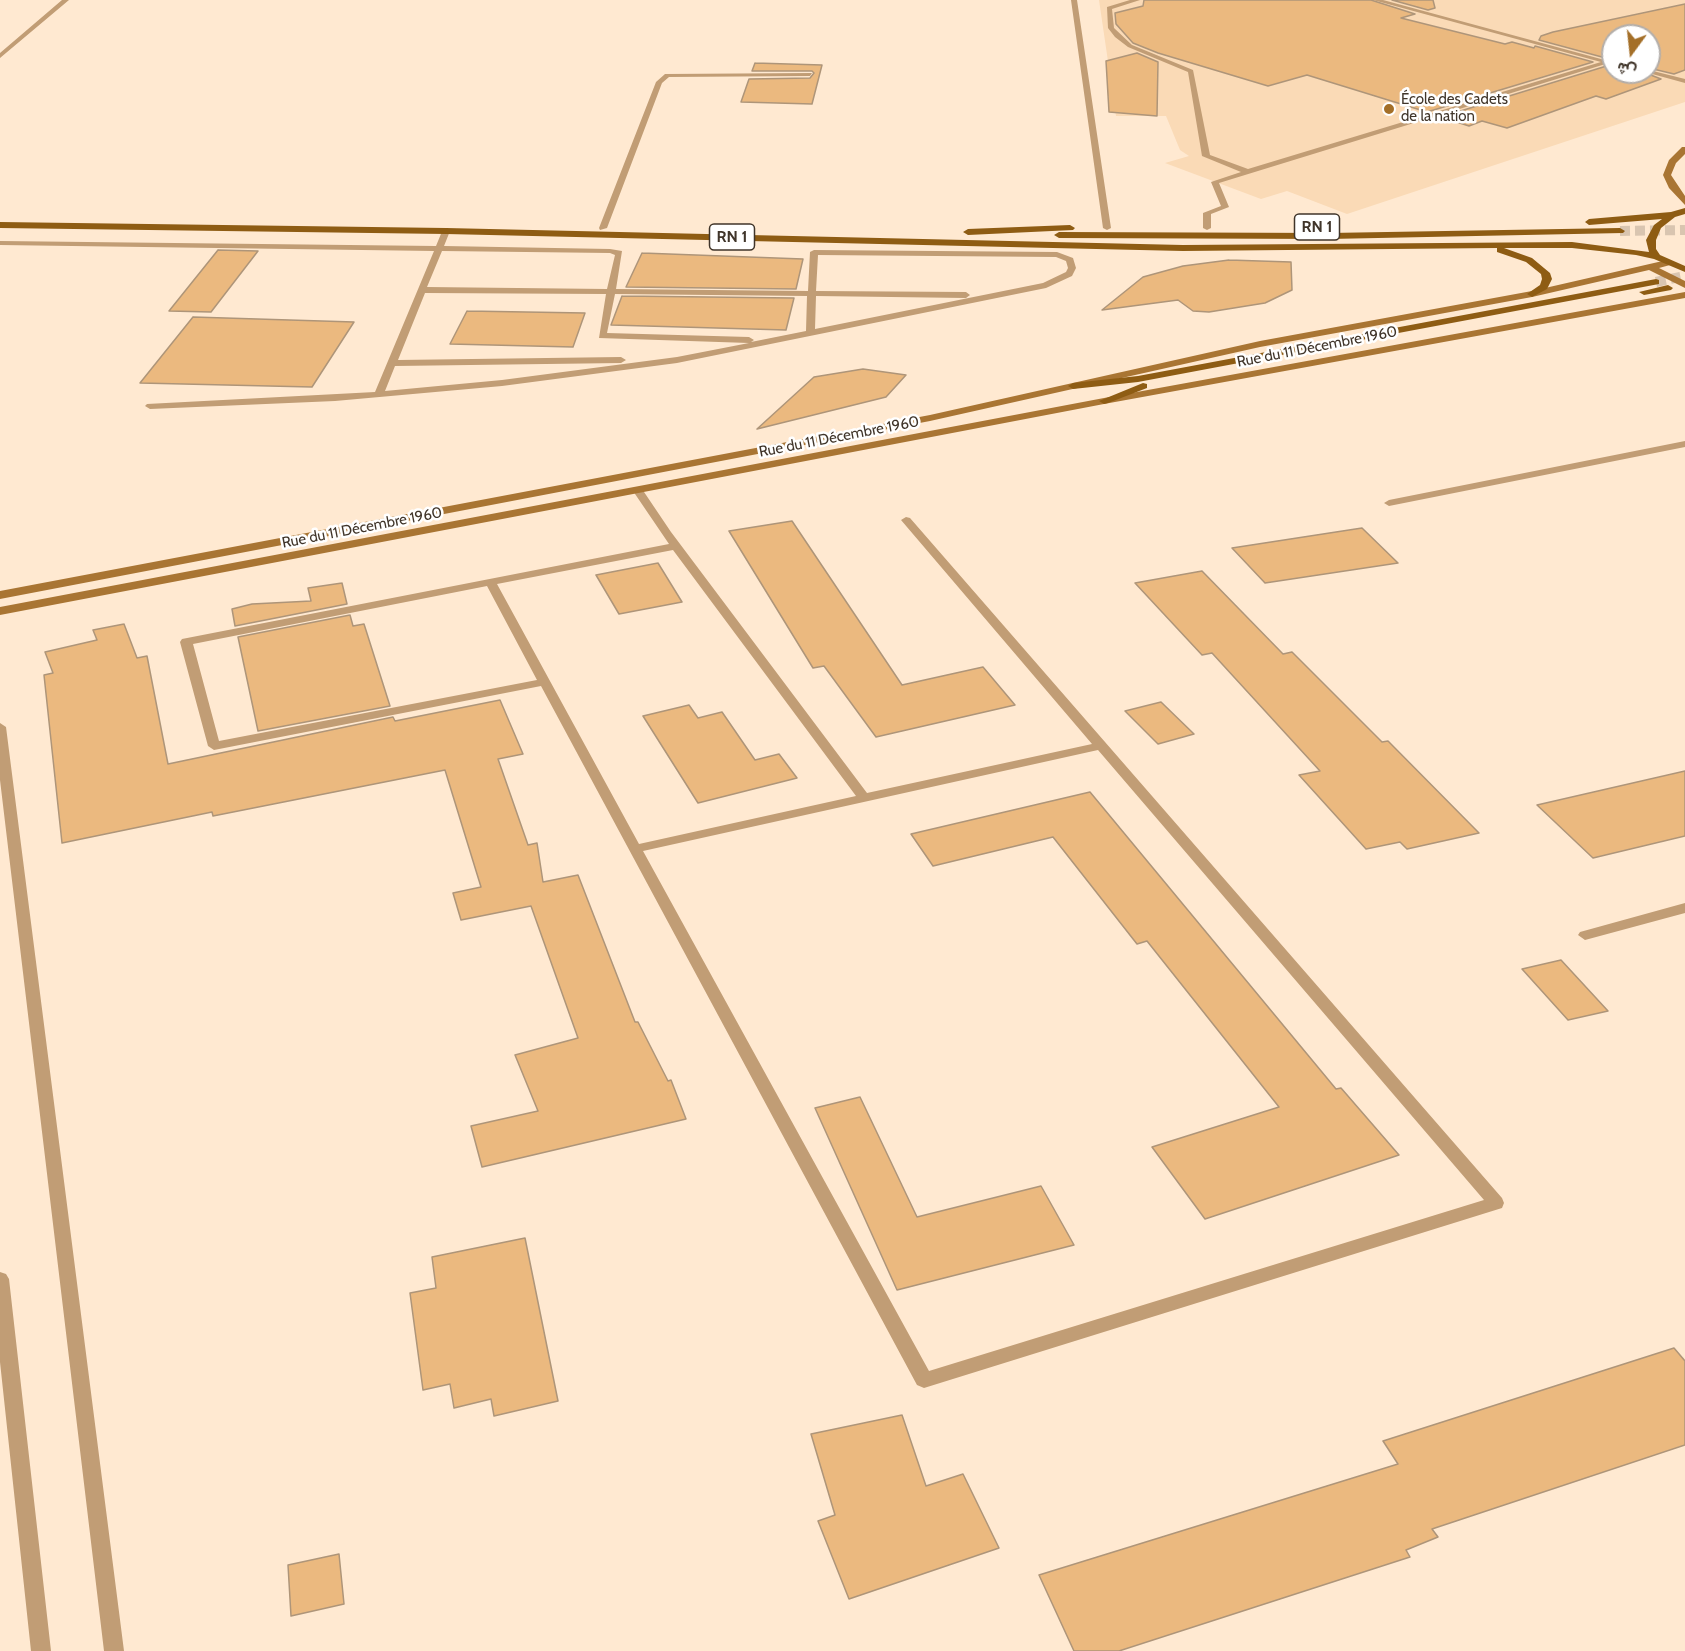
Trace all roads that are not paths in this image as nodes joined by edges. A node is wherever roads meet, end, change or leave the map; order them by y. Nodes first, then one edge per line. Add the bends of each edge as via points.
1 (66, 0) edge
2 (1074, 0) edge
3 (1137, 0) edge
4 (1376, 0) edge
5 (1109, 4) edge
6 (0, 56) edge
7 (1601, 59) edge
8 (1601, 65) edge
9 (810, 74) dead end
10 (1661, 75) edge
11 (1685, 81) edge
12 (1685, 149) edge
13 (1248, 172) junction
14 (1684, 207) edge
15 (1672, 215) junction
16 (0, 220) edge
17 (0, 225) edge
18 (603, 228) junction
19 (1107, 228) junction
20 (1207, 228) junction
21 (446, 231) junction
22 (938, 232) dead end
23 (985, 242) junction
24 (0, 243) edge
25 (1464, 246) junction
26 (439, 249) junction
27 (1658, 262) junction
28 (1685, 269) edge
29 (1656, 282) tunnel mouth
30 (1685, 285) edge
31 (1668, 288) tunnel mouth
32 (421, 290) junction
33 (611, 292) junction
34 (812, 294) junction
35 (1532, 294) junction
36 (995, 296) junction
37 (1683, 296) edge
38 (810, 333) junction
39 (775, 340) junction
40 (677, 360) junction
41 (391, 363) junction
42 (1072, 386) junction
43 (379, 394) junction
44 (1104, 402) junction
45 (150, 406) dead end
46 (1685, 444) edge
47 (638, 491) junction
48 (1389, 503) dead end
49 (906, 520) dead end
50 (676, 546) junction
51 (491, 584) junction
52 (0, 595) edge
53 (0, 611) edge
54 (544, 682) junction
55 (0, 727) edge
56 (1099, 746) junction
57 (864, 798) junction
58 (634, 849) junction
59 (1685, 908) edge
60 (1585, 935) dead end
61 (0, 1279) edge
62 (41, 1651) edge
63 (114, 1651) edge

1 - 6 lane
2 - 19 lane
3 - 5 lane
4 - 7 lane
5 - 13 lane via 1111,28 1117,36 1130,46 1191,71 1206,156
8 - 13 lane
9 - 18 lane via 667,75 659,82
10 - 11 lane
12 - 14 main road via 1672,162 1667,175
13 - 20 lane via 1215,182 1225,207 1207,213
14 - 15 main road
15 - 20 main road, RN 1 via 1570,223
15 - 27 main road via 1657,227 1651,240
16 - 18 main road, RN 1
17 - 21 main road, RN 1
18 - 22 main road, RN 1
19 - 20 main road, RN 1
19 - 23 main road, RN 1 via 962,232 1622,234 1311,240 1050,238
21 - 23 main road, RN 1
21 - 26 lane
23 - 25 main road, RN 1 via 1205,248
24 - 26 lane
25 - 27 main road, RN 1 via 1572,245 1615,249
25 - 35 main road via 1501,251 1539,266 1547,279 1544,287
26 - 32 lane
26 - 33 lane via 619,253
27 - 28 main road
27 - 30 main road
27 - 35 main road, Rue du 11 Décembre 1960
29 - 42 main road via 1138,380
31 - 44 main road via 1160,381
32 - 33 lane
32 - 41 lane
33 - 34 lane
33 - 39 lane via 602,336
34 - 36 lane
34 - 36 lane via 814,252 1057,255 1070,260 1069,274 1046,285
34 - 38 lane
35 - 42 main road, Rue du 11 Décembre 1960 via 1260,344
36 - 38 lane
37 - 44 main road, Rue du 11 Décembre 1960
38 - 39 lane
39 - 40 lane
40 - 41 lane
40 - 43 lane via 502,383
41 - 43 lane
42 - 52 main road, Rue du 11 Décembre 1960 via 930,418
43 - 45 lane
44 - 47 main road, Rue du 11 Décembre 1960
46 - 48 lane
47 - 50 lane
47 - 53 main road, Rue du 11 Décembre 1960
49 - 56 lane
50 - 51 lane
50 - 57 lane
51 - 54 lane
51 - 54 lane via 186,642 214,746
54 - 58 lane
55 - 63 lane
56 - 57 lane
56 - 58 lane via 1496,1203 924,1380
57 - 58 lane
59 - 60 lane
61 - 62 lane

